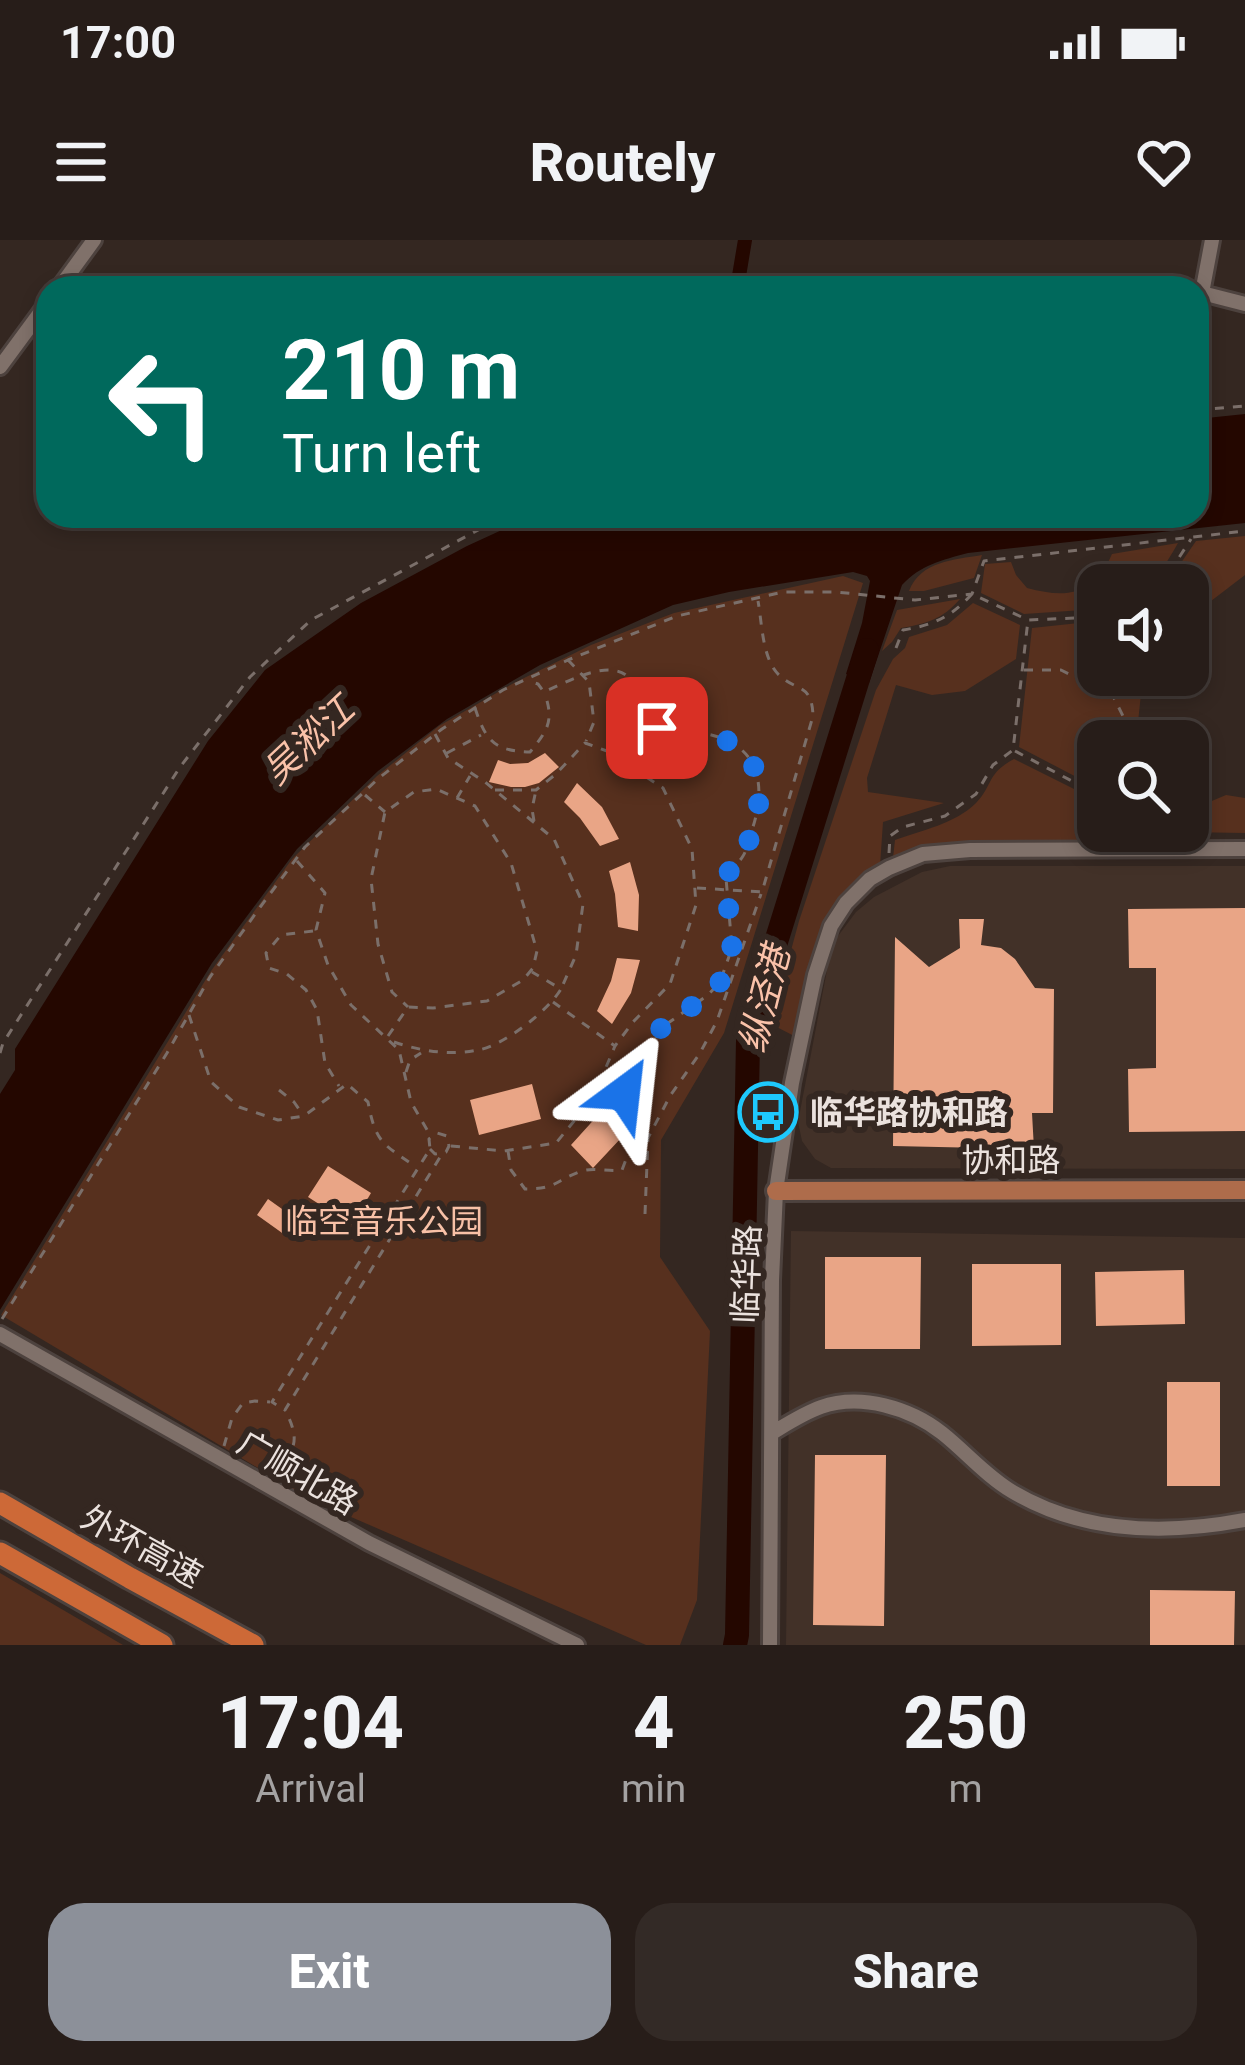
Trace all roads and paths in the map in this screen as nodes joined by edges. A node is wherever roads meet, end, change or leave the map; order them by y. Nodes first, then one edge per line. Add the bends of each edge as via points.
1 (94, 240) edge
2 (1212, 240) edge
3 (68, 276) edge
4 (1205, 276) edge
5 (1209, 295) edge
6 (1245, 304) edge
7 (36, 318) edge
8 (0, 367) edge
9 (1245, 406) edge
10 (1209, 409) edge
11 (482, 528) edge
12 (1245, 531) edge
13 (1192, 537) junction
14 (1175, 564) edge
15 (972, 594) junction
16 (758, 598) junction
17 (1077, 618) edge
18 (1028, 620) junction
19 (896, 648) dead end
20 (568, 660) junction
21 (1022, 670) junction
22 (582, 675) junction
23 (526, 679) junction
24 (544, 692) junction
25 (476, 708) junction
26 (1126, 720) edge
27 (435, 734) junction
28 (484, 734) junction
29 (585, 743) junction
30 (1013, 750) junction
31 (446, 754) junction
32 (471, 775) junction
33 (1077, 784) edge
34 (495, 790) junction
35 (536, 790) junction
36 (363, 794) junction
37 (457, 798) junction
38 (385, 812) junction
39 (535, 823) junction
40 (1245, 849) edge
41 (296, 860) junction
42 (889, 868) junction
43 (695, 888) junction
44 (728, 890) junction
45 (762, 892) junction
46 (316, 930) junction
47 (531, 971) junction
48 (561, 989) junction
49 (553, 1002) junction
50 (408, 1007) junction
51 (189, 1014) junction
52 (388, 1036) junction
53 (392, 1042) junction
54 (615, 1046) junction
55 (423, 1052) junction
56 (0, 1053) edge
57 (405, 1074) junction
58 (340, 1088) junction
59 (279, 1090) dead end
60 (304, 1116) junction
61 (431, 1136) junction
62 (449, 1146) junction
63 (430, 1149) junction
64 (508, 1150) junction
65 (442, 1154) junction
66 (418, 1168) junction
67 (1245, 1190) edge
68 (776, 1191) junction
69 (645, 1214) dead end
70 (0, 1322) edge
71 (0, 1334) edge
72 (272, 1402) junction
73 (285, 1410) junction
74 (772, 1433) junction
75 (221, 1459) junction
76 (261, 1482) junction
77 (0, 1503) edge
78 (1245, 1520) edge
79 (0, 1553) edge
80 (162, 1645) edge
81 (253, 1645) edge
82 (577, 1645) edge
83 (770, 1645) edge

1 - 3 street
2 - 4 street
5 - 6 street
7 - 8 street
9 - 10 path
11 - 56 path via 311,620 250,677 180,767
12 - 13 path
13 - 14 path
13 - 15 path via 984,561
15 - 16 path
15 - 18 path
15 - 19 path via 953,614 903,630
16 - 20 path via 677,616
16 - 45 path via 768,656 777,674 812,700 813,716
17 - 18 path
18 - 21 path
20 - 22 path
20 - 23 path
21 - 26 path via 1061,670 1113,696
21 - 30 path
22 - 24 path
22 - 29 path via 594,722
22 - 44 path via 615,669 640,692 642,714 657,728 708,734 749,756 760,806 742,857 729,869
23 - 24 path
23 - 25 path
24 - 28 path via 551,712 530,752 508,752
25 - 27 path
25 - 28 path
27 - 31 path
27 - 36 path
28 - 31 path
29 - 35 path
29 - 43 path via 663,788 692,849
30 - 33 path
30 - 42 path via 945,816 890,836
31 - 32 path
32 - 34 path
32 - 37 path
34 - 35 path
34 - 39 path
35 - 39 path
36 - 38 path
36 - 41 path
37 - 38 path via 436,789 414,792
37 - 47 path via 475,806 512,863 537,951
38 - 50 path via 371,879 378,944 392,992
39 - 48 path via 554,839 583,904 576,955
40 - 42 street via 952,850
41 - 46 path via 325,893
41 - 51 path
42 - 68 street, 临华路 via 862,886 824,940
43 - 44 path
43 - 54 path via 670,984
44 - 45 path
44 - 64 path via 732,948 720,982 661,1028 624,1093 632,1119 622,1170 585,1169 547,1189 525,1189
45 - 69 path via 717,1021 648,1138
46 - 52 path via 351,1004
46 - 58 path via 281,935 266,953 269,968 306,990 317,1010 325,1064
47 - 48 path
47 - 50 path via 487,1001
48 - 49 path
49 - 54 path
49 - 55 path via 481,1050
50 - 52 path
51 - 60 path via 212,1082 239,1107 278,1120
51 - 70 path
52 - 53 path
53 - 55 path
53 - 57 path
54 - 64 path via 593,1098 556,1143
55 - 57 path
57 - 61 path
58 - 60 path
58 - 66 path via 346,1084 368,1102 383,1147
59 - 60 path
61 - 62 path via 444,1134
61 - 63 path
62 - 64 path
62 - 65 path
63 - 65 path
63 - 66 path
65 - 73 path
66 - 72 path
67 - 68 main road, 协和路
68 - 74 street, 临华路
71 - 75 street, 广顺北路
72 - 73 path
72 - 75 path via 243,1403
73 - 76 path via 296,1430 290,1456
74 - 78 street via 820,1407 881,1405 920,1418 1013,1492 1077,1519 1150,1530
74 - 83 street, 临华路
75 - 76 street, 广顺北路
76 - 82 street, 广顺北路
77 - 81 highway, 外环高速
79 - 80 highway

